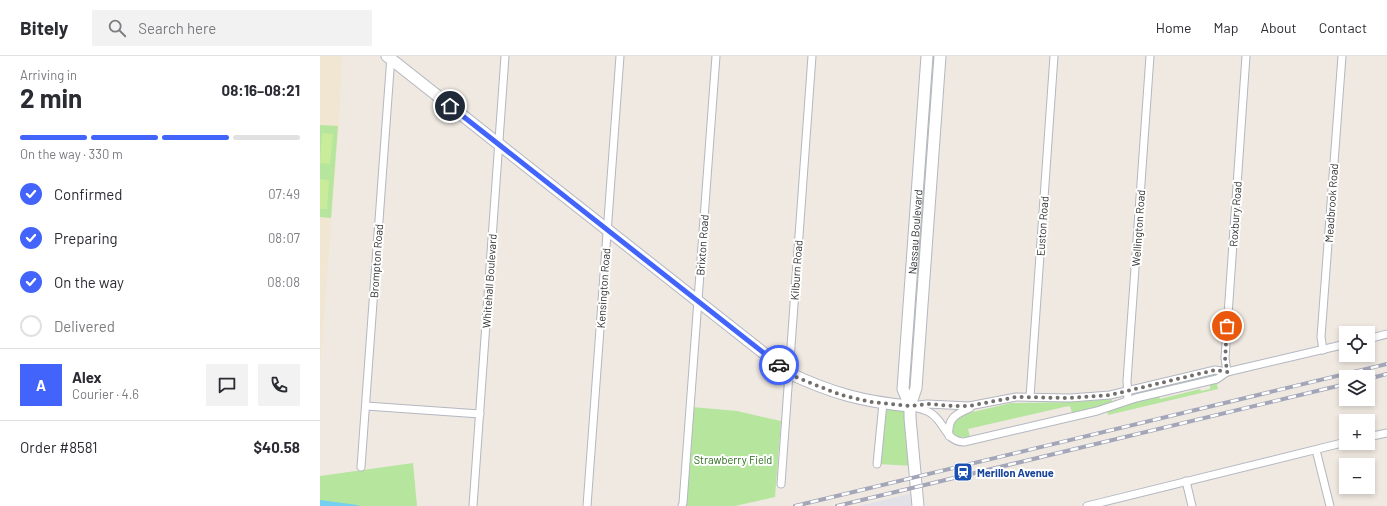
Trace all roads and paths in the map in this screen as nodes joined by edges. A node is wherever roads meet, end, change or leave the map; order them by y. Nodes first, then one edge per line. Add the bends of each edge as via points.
1 (505, 56) edge
2 (620, 56) edge
3 (716, 56) edge
4 (812, 56) edge
5 (927, 56) edge
6 (940, 56) edge
7 (1054, 56) edge
8 (1150, 56) edge
9 (1246, 56) edge
10 (1342, 56) edge
11 (390, 57) edge
12 (499, 144) junction
13 (607, 229) junction
14 (698, 301) junction
15 (1387, 334) edge
16 (1375, 337) edge
17 (1339, 346) edge
18 (1323, 350) junction
19 (1228, 372) junction
20 (789, 373) junction
21 (1127, 391) junction
22 (1030, 397) junction
23 (1128, 400) junction
24 (883, 403) junction
25 (366, 406) junction
26 (910, 406) junction
27 (976, 406) junction
28 (480, 414) junction
29 (1387, 433) edge
30 (949, 436) junction
31 (1375, 436) edge
32 (1339, 444) edge
33 (1316, 450) junction
34 (877, 464) dead end
35 (361, 467) dead end
36 (1186, 481) junction
37 (781, 484) dead end
38 (473, 506) edge
39 (587, 506) edge
40 (682, 506) edge
41 (918, 506) edge
42 (1087, 506) edge
43 (1192, 506) edge
44 (1330, 506) edge

1 - 12 street, Whitehall Boulevard
2 - 13 street, Kensington Road
3 - 14 street, Brixton Road
4 - 20 street, Kilburn Road
5 - 26 main road, Nassau Boulevard via 903,388
6 - 26 main road, Nassau Boulevard via 916,388
7 - 22 street, Euston Road
8 - 21 street, Wellington Road
9 - 19 street, Roxbury Road via 1225,358
10 - 18 street, Meadbrook Road
11 - 12 main road
11 - 25 street, Brompton Road
12 - 13 main road
12 - 28 street, Whitehall Boulevard
13 - 14 main road
13 - 39 street, Kensington Road
14 - 20 main road
14 - 40 street, Brixton Road
15 - 16 street
17 - 18 street
18 - 19 street
19 - 21 street via 1215,370
19 - 23 street via 1217,379
20 - 24 main road via 831,392
20 - 37 street, Kilburn Road
21 - 22 street via 1082,398
21 - 23 street, Wellington Road
22 - 27 street via 1010,398
23 - 30 street via 1096,411 964,442
24 - 26 main road
24 - 34 street
25 - 28 street
25 - 35 street, Brompton Road
26 - 27 street
26 - 30 street via 932,414
26 - 41 main road, Nassau Boulevard
27 - 30 street via 953,417 949,426
28 - 38 street, Whitehall Boulevard
29 - 31 street
32 - 33 street
33 - 36 street
33 - 44 street
36 - 42 street
36 - 43 street

